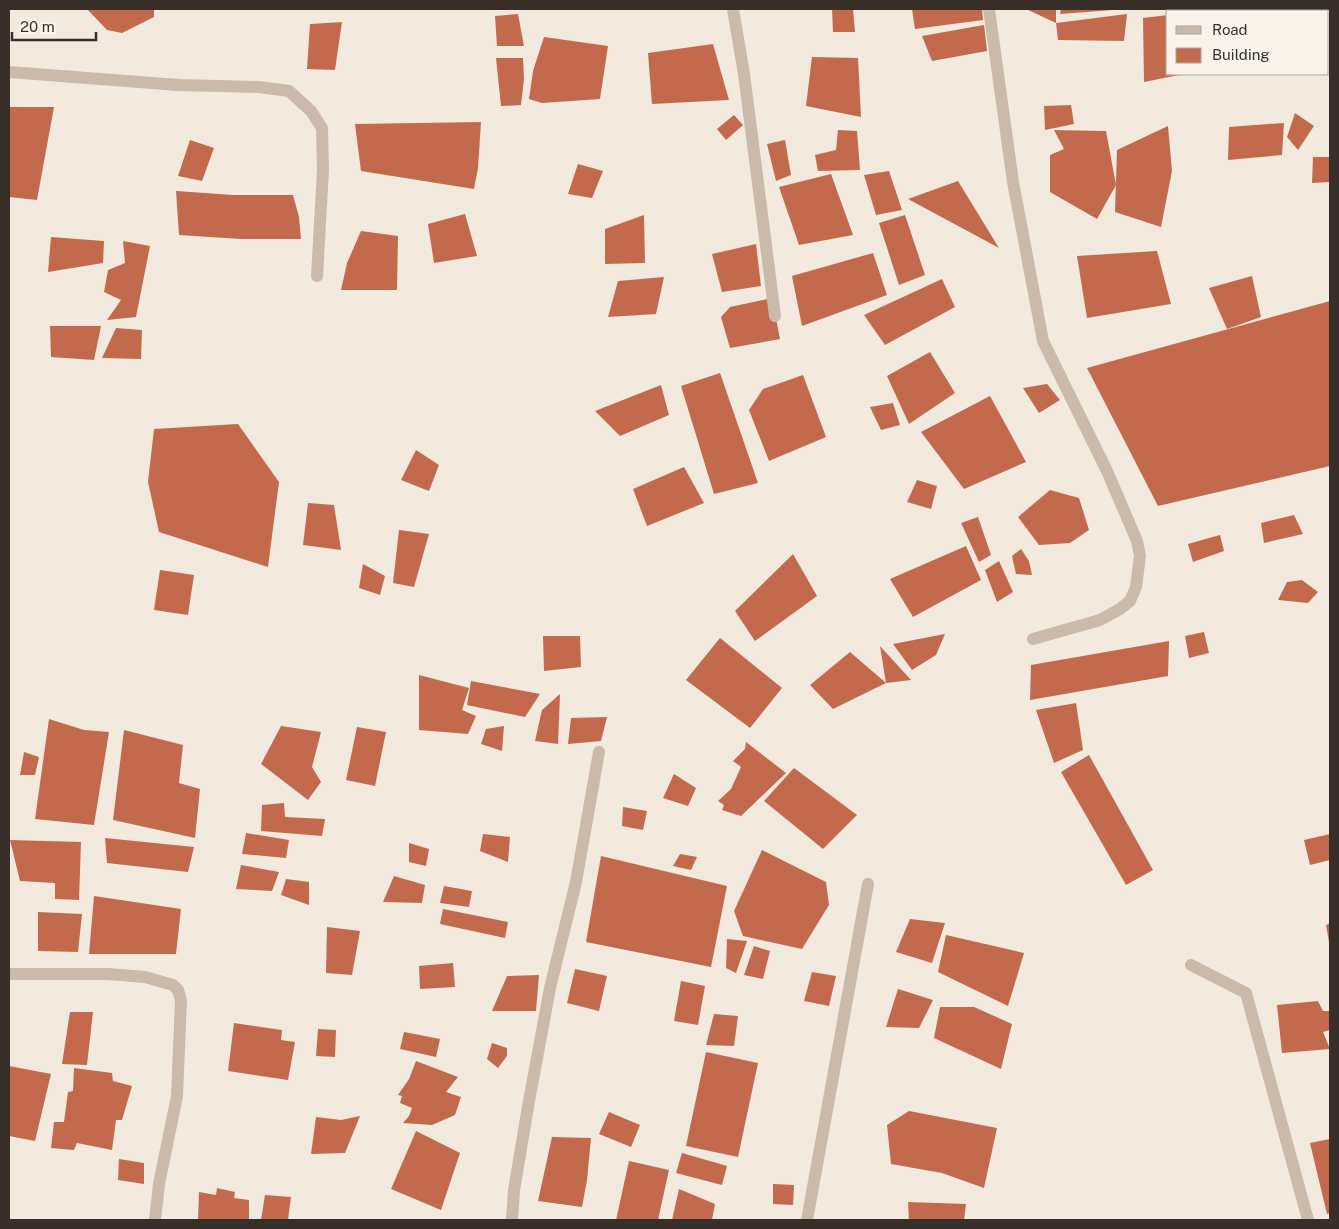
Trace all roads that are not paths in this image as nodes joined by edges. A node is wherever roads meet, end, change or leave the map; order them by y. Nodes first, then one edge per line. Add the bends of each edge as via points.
1 (733, 9) edge
2 (989, 9) edge
3 (9, 72) edge
4 (318, 276) dead end
5 (774, 316) dead end
6 (1033, 639) dead end
7 (599, 752) dead end
8 (868, 884) dead end
9 (1191, 965) dead end
10 (9, 974) edge
11 (156, 1220) edge
12 (512, 1220) edge
13 (807, 1220) edge
14 (1308, 1220) edge

1 - 5 street
2 - 6 street via 1013,182 1043,341 1107,471 1137,541 1140,556 1136,587 1130,601 1120,609 1100,620
3 - 4 street via 289,91 311,111 322,128
7 - 12 street via 576,882 550,988 532,1082
8 - 13 street
9 - 14 street via 1246,993
10 - 11 street via 145,977 167,982 178,990 181,1000 177,1096 159,1184

